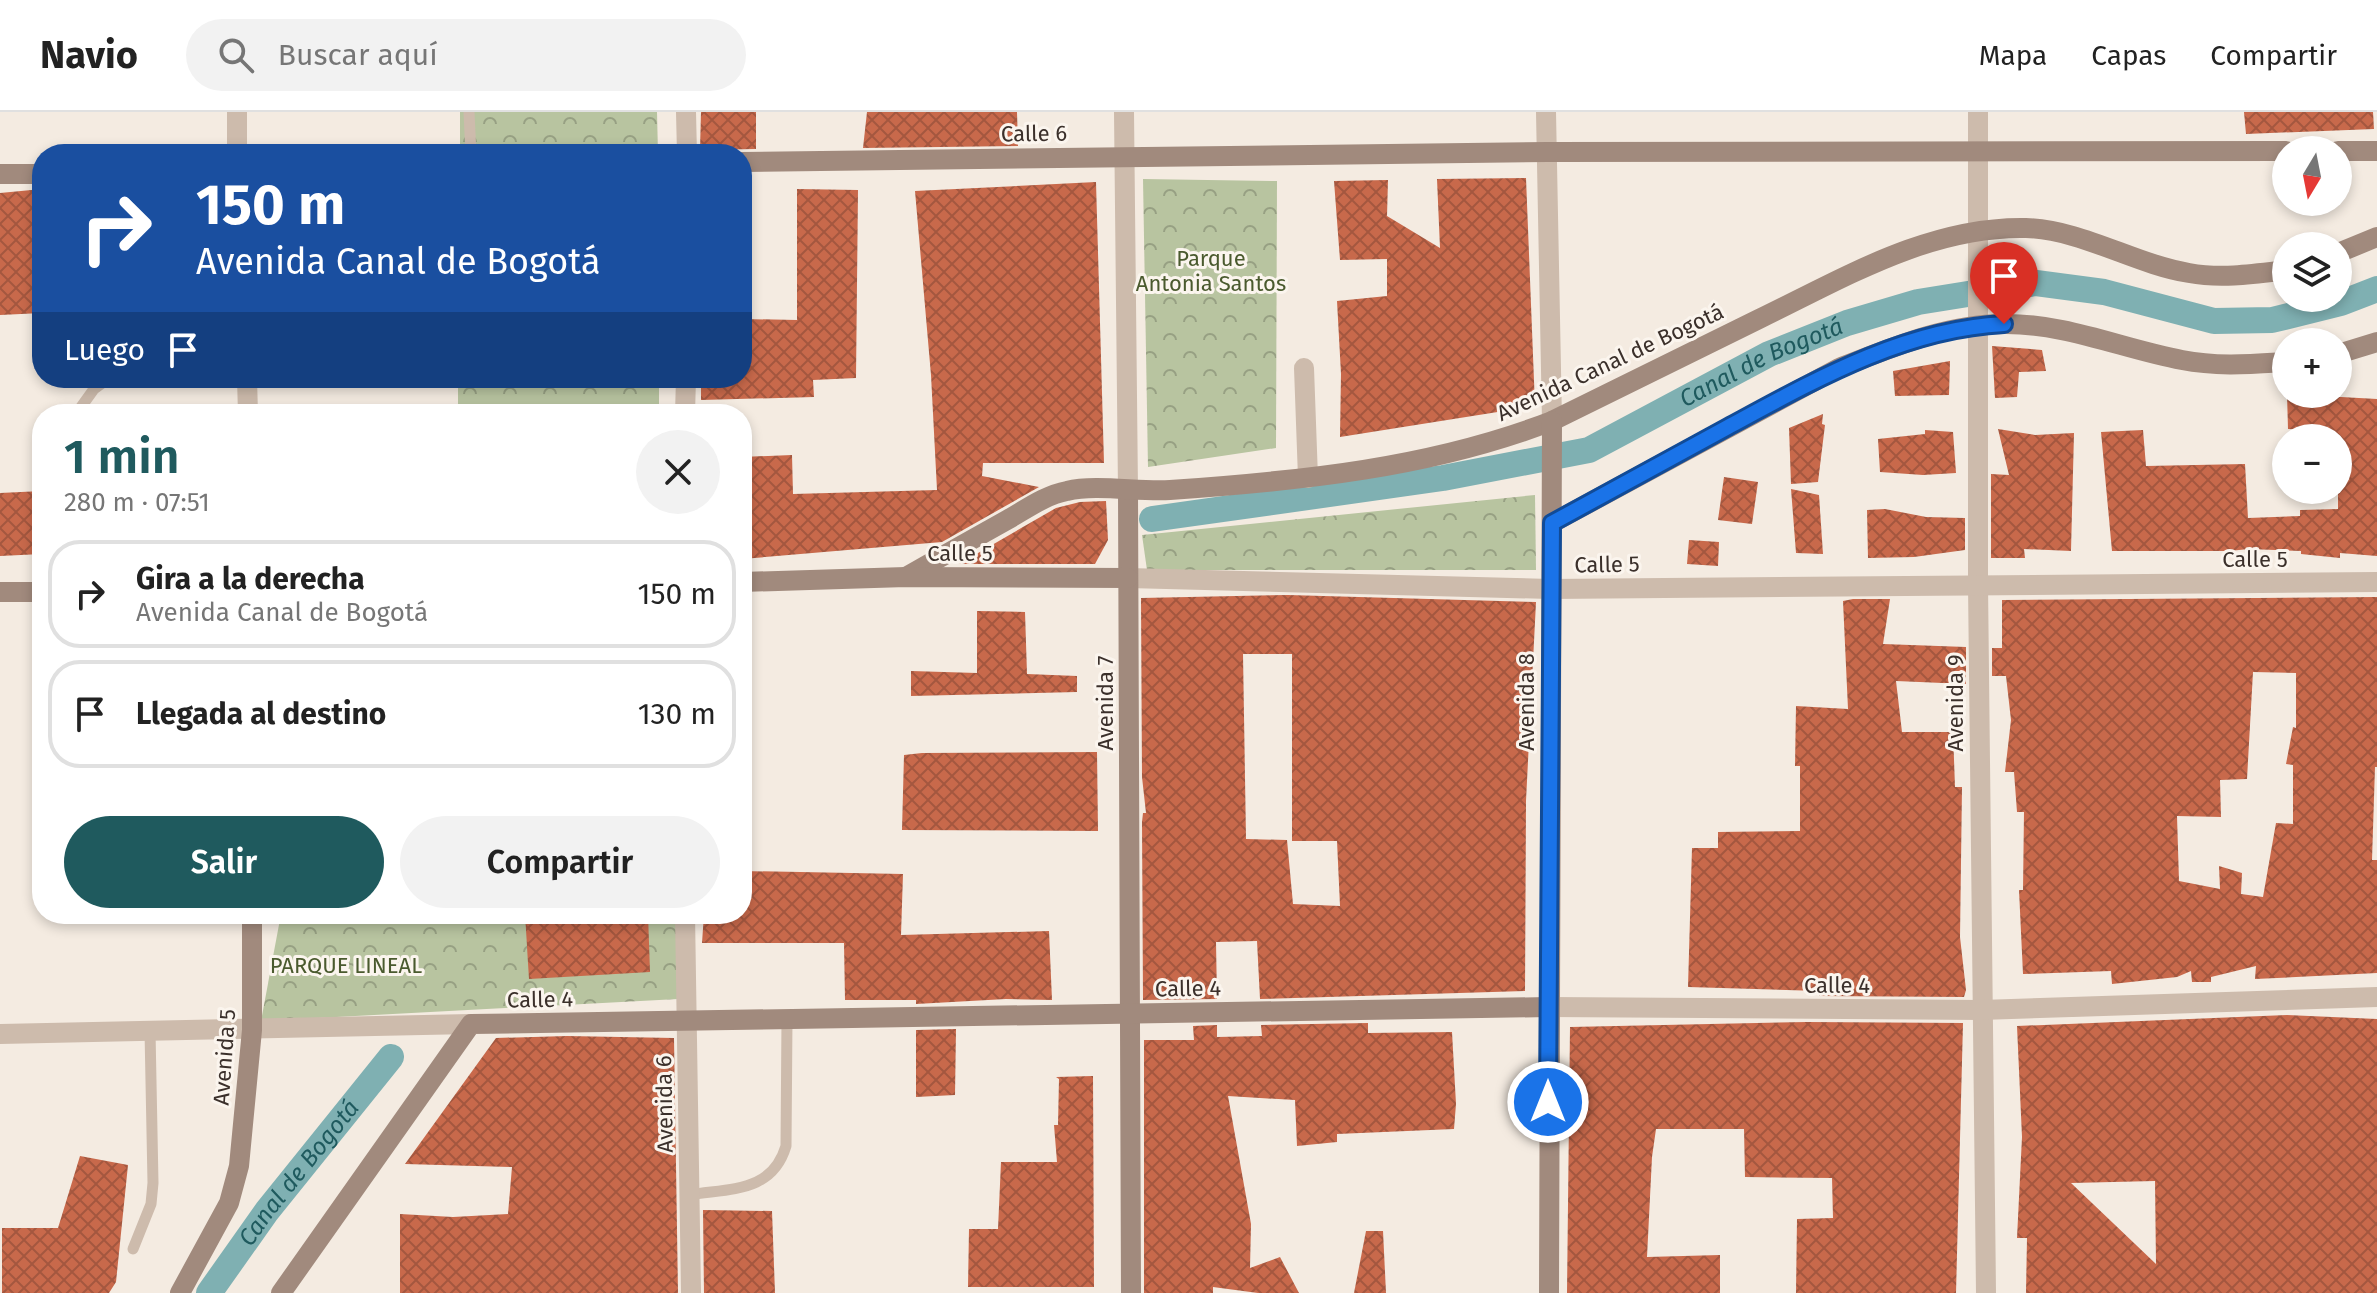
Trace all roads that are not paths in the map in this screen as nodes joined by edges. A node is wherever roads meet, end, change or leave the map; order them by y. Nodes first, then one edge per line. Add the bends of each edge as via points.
1 (237, 112) edge
2 (469, 112) edge
3 (686, 112) edge
4 (1124, 112) edge
5 (1546, 112) edge
6 (1978, 112) edge
7 (237, 144) edge
8 (471, 144) edge
9 (687, 144) edge
10 (1978, 151) junction
11 (2272, 151) edge
12 (2352, 151) edge
13 (2377, 151) edge
14 (1547, 152) junction
15 (1125, 155) junction
16 (752, 162) edge
17 (0, 174) edge
18 (32, 174) edge
19 (1979, 230) junction
20 (2377, 237) edge
21 (2352, 247) edge
22 (2272, 272) edge
23 (1979, 325) junction
24 (2377, 342) edge
25 (2352, 350) edge
26 (2272, 362) edge
27 (1304, 368) dead end
28 (95, 388) edge
29 (83, 404) edge
30 (1552, 421) junction
31 (1308, 478) junction
32 (1128, 491) junction
33 (1552, 523) junction
34 (906, 577) junction
35 (1128, 578) junction
36 (752, 582) edge
37 (2377, 582) edge
38 (1978, 584) junction
39 (1550, 589) junction
40 (0, 592) edge
41 (32, 592) edge
42 (252, 924) edge
43 (685, 924) edge
44 (2377, 997) edge
45 (1548, 1007) junction
46 (1981, 1010) junction
47 (1130, 1013) junction
48 (787, 1019) junction
49 (687, 1021) junction
50 (471, 1024) junction
51 (252, 1030) junction
52 (150, 1031) junction
53 (0, 1034) edge
54 (689, 1195) junction
55 (133, 1249) dead end
56 (180, 1293) edge
57 (281, 1293) edge
58 (691, 1293) edge
59 (1131, 1293) edge
60 (1549, 1293) edge
61 (1986, 1293) edge

1 - 7 street
2 - 8 lane
3 - 9 street
4 - 15 street, Avenida 7
5 - 14 street, Avenida 8
6 - 10 street, Avenida 9
10 - 11 main road, Calle 6
10 - 14 main road, Calle 6
10 - 19 street, Avenida 9
12 - 13 main road
14 - 15 main road, Calle 6
14 - 30 street, Avenida 8
15 - 16 main road, Calle 6
15 - 32 street, Avenida 7
17 - 18 main road
19 - 22 main road, Avenida Canal de Bogotá via 2059,231 2189,273
19 - 23 street, Avenida 9
19 - 30 main road, Avenida Canal de Bogotá via 1928,242 1861,269
20 - 21 main road
23 - 26 main road via 2060,329 2186,361
23 - 33 main road via 1839,368
23 - 38 street, Avenida 9
24 - 25 main road
27 - 31 street
28 - 29 lane
30 - 31 main road, Avenida Canal de Bogotá via 1434,458
30 - 33 main road, Avenida 8
31 - 32 main road, Avenida Canal de Bogotá
32 - 34 main road, Avenida Canal de Bogotá via 1065,491
32 - 35 main road, Avenida 7
33 - 39 main road, Avenida 8
34 - 35 main road, Calle 5
34 - 36 main road, Calle 5
35 - 39 street, Calle 5
35 - 47 main road, Avenida 7
37 - 38 street, Calle 5
38 - 39 street, Calle 5
38 - 46 street, Avenida 9
39 - 45 main road, Avenida 8
40 - 41 main road
42 - 51 main road, Avenida 5
43 - 49 street, Avenida 6
44 - 46 street, Calle 4
45 - 46 street, Calle 4
45 - 47 main road, Calle 4
45 - 60 main road, Avenida 8
46 - 61 street, Avenida 9
47 - 48 main road, Calle 4
47 - 59 main road, Avenida 7
48 - 49 main road, Calle 4
48 - 54 lane via 786,1146 781,1162 771,1175 751,1185
49 - 50 main road, Calle 4
49 - 54 street, Avenida 6
50 - 51 street, Calle 4
50 - 57 main road
51 - 52 street, Calle 4
51 - 56 main road, Avenida 5 via 239,1166 229,1203
52 - 53 street, Calle 4
52 - 55 lane via 153,1183 151,1204
54 - 58 street, Avenida 6

